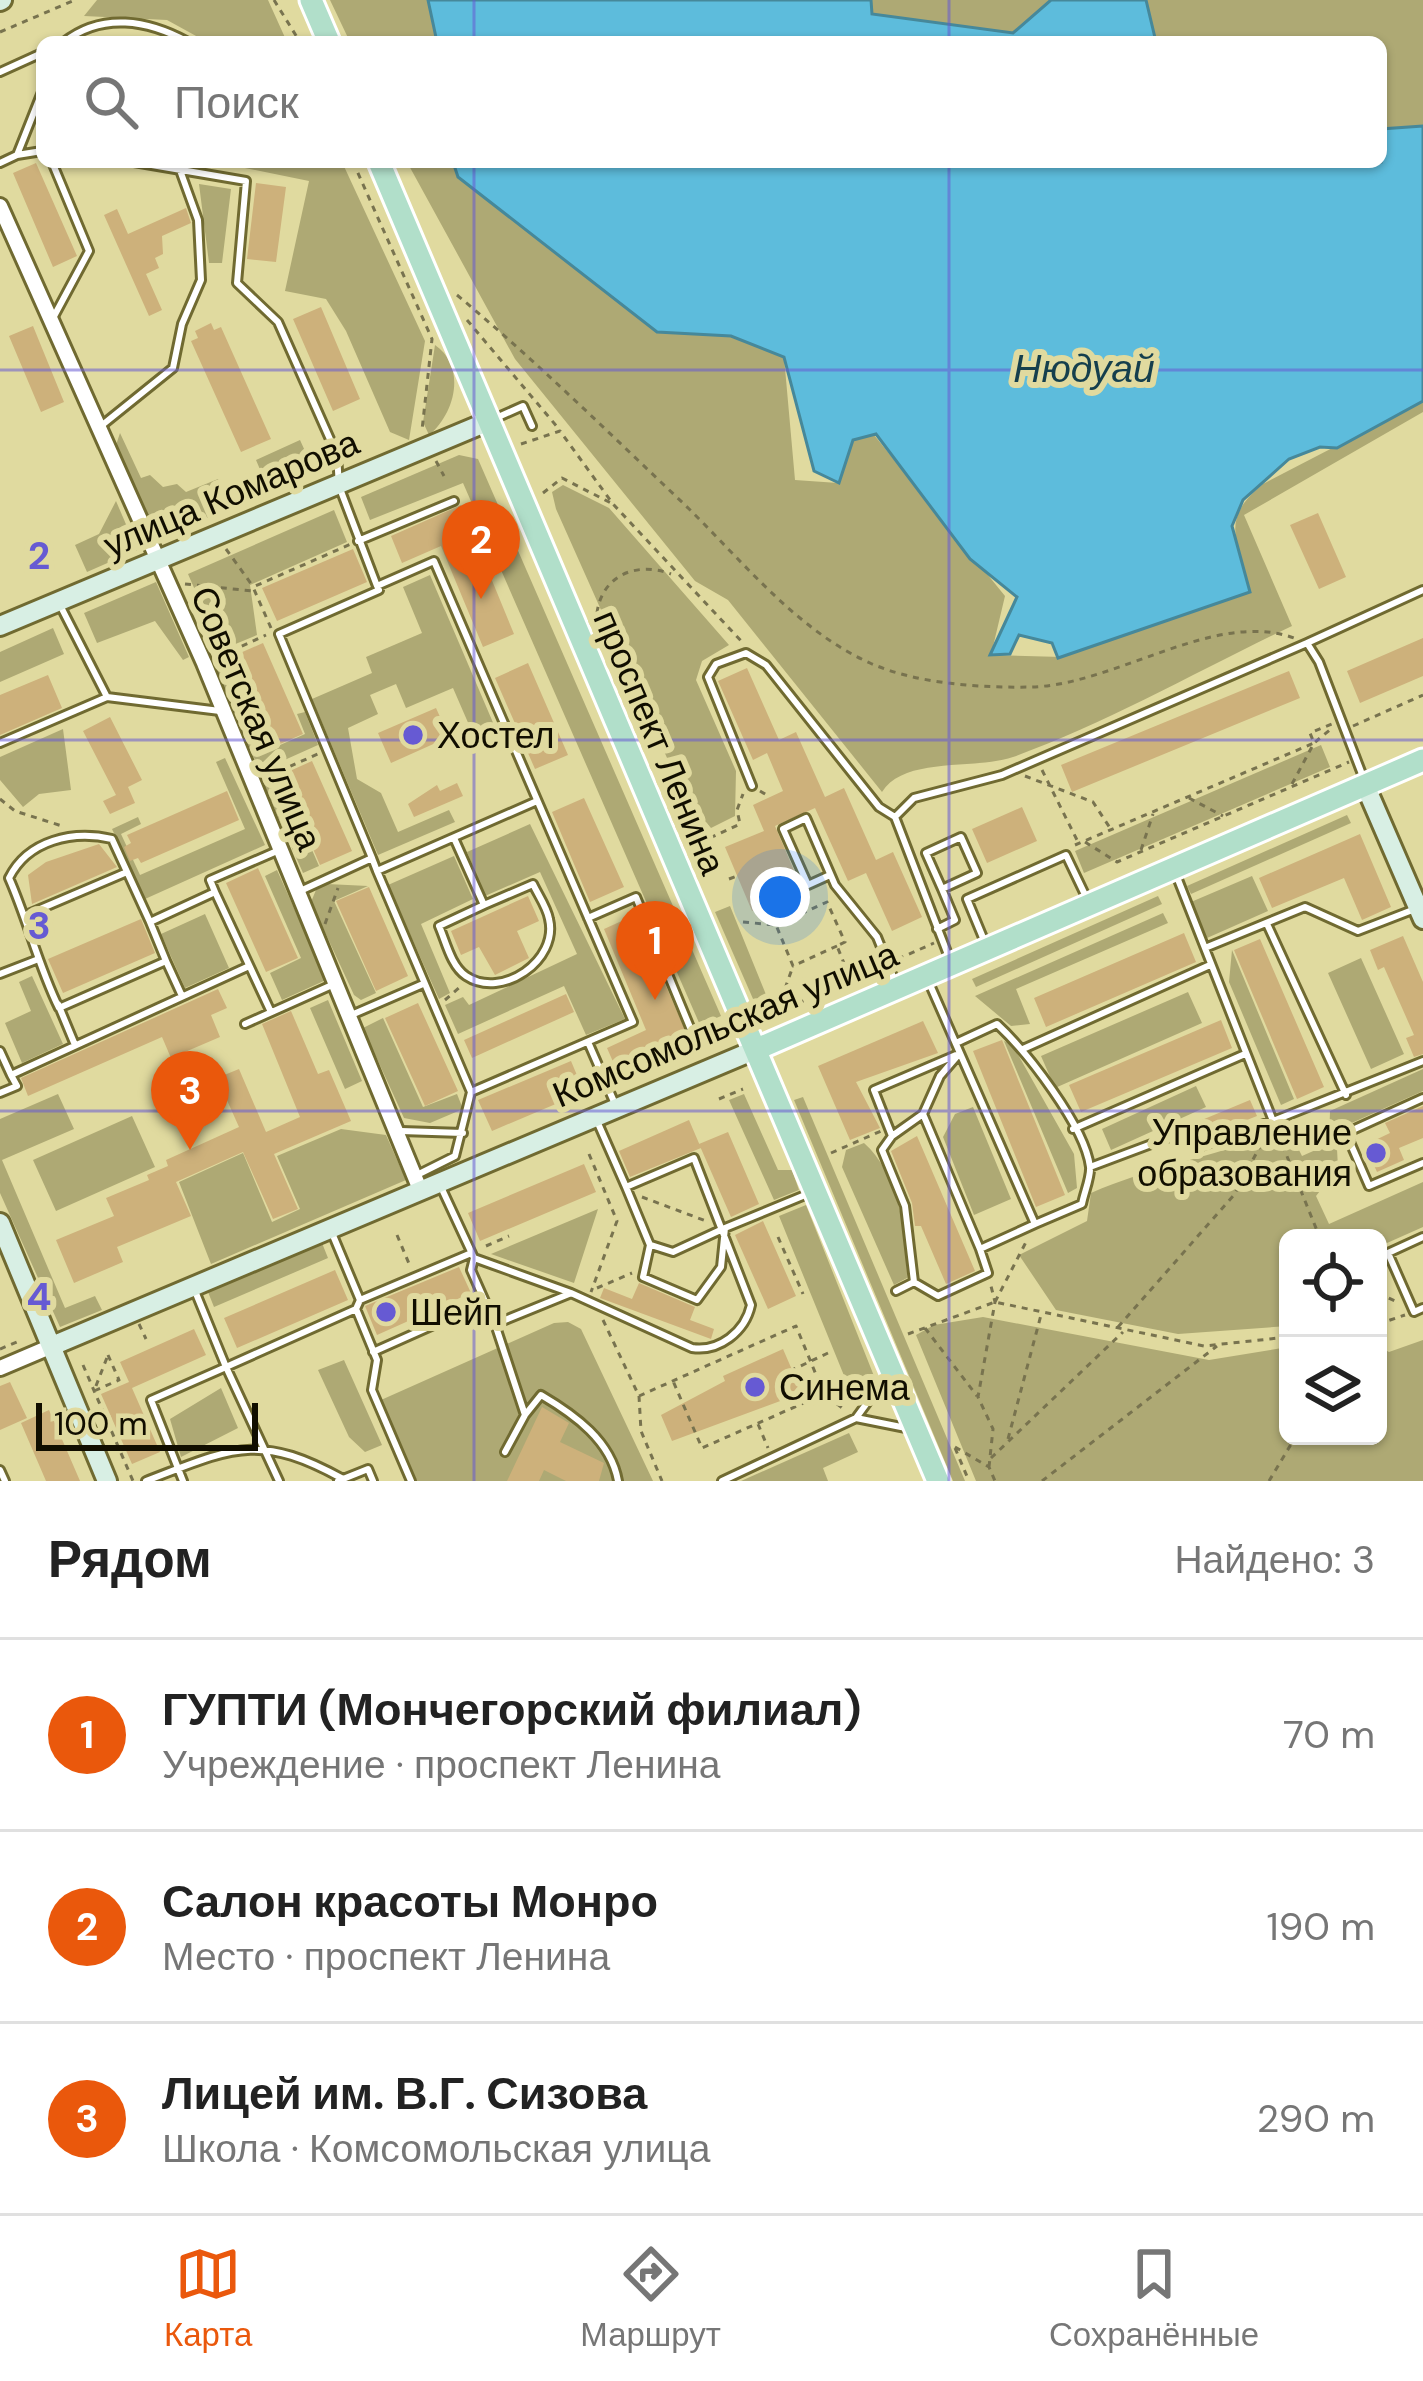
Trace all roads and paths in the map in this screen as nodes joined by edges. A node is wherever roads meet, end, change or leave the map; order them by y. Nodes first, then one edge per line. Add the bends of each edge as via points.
1 (75, 0) edge
2 (274, 0) edge
3 (302, 0) edge
4 (311, 0) edge
5 (0, 32) edge
6 (325, 33) edge
7 (75, 36) edge
8 (177, 36) edge
9 (296, 36) edge
10 (36, 56) edge
11 (0, 71) edge
12 (36, 107) edge
13 (36, 152) edge
14 (16, 155) junction
15 (0, 163) edge
16 (54, 168) edge
17 (178, 168) edge
18 (192, 168) edge
19 (356, 168) edge
20 (381, 168) edge
21 (0, 206) edge
22 (457, 295) dead end
23 (467, 320) dead end
24 (50, 323) junction
25 (487, 422) junction
26 (532, 426) dead end
27 (96, 430) junction
28 (560, 430) junction
29 (521, 444) dead end
30 (429, 446) junction
31 (444, 476) dead end
32 (339, 486) junction
33 (543, 493) dead end
34 (454, 501) dead end
35 (613, 504) junction
36 (358, 542) junction
37 (224, 546) dead end
38 (158, 560) junction
39 (675, 576) junction
40 (181, 584) dead end
41 (254, 589) junction
42 (1423, 590) edge
43 (380, 591) junction
44 (58, 601) junction
45 (598, 613) dead end
46 (0, 626) edge
47 (276, 633) junction
48 (1307, 643) junction
49 (204, 663) junction
50 (766, 665) junction
51 (1423, 695) edge
52 (107, 697) junction
53 (224, 712) junction
54 (1343, 725) junction
55 (0, 743) edge
56 (1314, 743) junction
57 (327, 750) junction
58 (1356, 759) junction
59 (1037, 760) junction
60 (1423, 760) edge
61 (1012, 771) junction
62 (253, 782) junction
63 (1050, 785) junction
64 (1365, 785) junction
65 (752, 786) joint
66 (1290, 788) junction
67 (1188, 797) junction
68 (0, 799) edge
69 (537, 801) junction
70 (1154, 811) junction
71 (1223, 816) junction
72 (895, 817) junction
73 (1112, 830) junction
74 (78, 831) junction
75 (454, 838) junction
76 (710, 838) dead end
77 (1082, 842) junction
78 (280, 850) junction
79 (1141, 852) junction
80 (1059, 853) dead end
81 (372, 858) junction
82 (1173, 869) junction
83 (1414, 870) edge
84 (343, 871) junction
85 (376, 871) junction
86 (127, 872) junction
87 (830, 875) junction
88 (737, 876) dead end
89 (729, 879) dead end
90 (4, 880) edge
91 (942, 889) junction
92 (215, 892) junction
93 (298, 892) junction
94 (1090, 904) junction
95 (484, 905) junction
96 (1420, 914) edge
97 (26, 915) junction
98 (588, 918) junction
99 (150, 922) junction
100 (743, 922) dead end
101 (1268, 924) junction
102 (776, 926) junction
103 (937, 928) junction
104 (319, 943) junction
105 (837, 946) junction
106 (1205, 947) junction
107 (987, 948) junction
108 (34, 958) junction
109 (166, 961) junction
110 (952, 963) junction
111 (1210, 965) junction
112 (793, 966) junction
113 (247, 967) junction
114 (0, 974) edge
115 (925, 975) junction
116 (473, 980) junction
117 (850, 980) dead end
118 (335, 983) junction
119 (423, 984) junction
120 (898, 987) junction
121 (182, 996) junction
122 (433, 1006) junction
123 (59, 1008) junction
124 (270, 1010) junction
125 (776, 1013) dead end
126 (349, 1016) junction
127 (245, 1024) dead end
128 (718, 1027) dead end
129 (694, 1037) joint
130 (588, 1042) junction
131 (956, 1043) junction
132 (75, 1045) junction
133 (757, 1049) junction
134 (1024, 1049) junction
135 (0, 1051) edge
136 (959, 1054) junction
137 (1246, 1054) junction
138 (1423, 1061) edge
139 (11, 1075) junction
140 (743, 1089) dead end
141 (471, 1092) junction
142 (0, 1094) edge
143 (1346, 1095) junction
144 (1423, 1098) edge
145 (719, 1100) dead end
146 (616, 1106) junction
147 (922, 1114) junction
148 (595, 1115) junction
149 (1273, 1120) junction
150 (1073, 1129) junction
151 (394, 1131) junction
152 (890, 1132) junction
153 (463, 1133) junction
154 (831, 1153) dead end
155 (589, 1154) dead end
156 (1423, 1162) edge
157 (1090, 1167) junction
158 (424, 1184) junction
159 (627, 1190) junction
160 (817, 1190) junction
161 (0, 1222) edge
162 (1035, 1224) junction
163 (725, 1228) junction
164 (331, 1229) junction
165 (1316, 1229) edge
166 (397, 1235) dead end
167 (509, 1236) dead end
168 (778, 1237) dead end
169 (1423, 1237) edge
170 (650, 1245) junction
171 (486, 1246) dead end
172 (980, 1249) junction
173 (471, 1256) junction
174 (645, 1268) junction
175 (988, 1274) junction
176 (415, 1277) junction
177 (914, 1282) junction
178 (193, 1288) junction
179 (592, 1289) junction
180 (896, 1291) dead end
181 (571, 1293) junction
182 (803, 1294) dead end
183 (1387, 1297) edge
184 (485, 1302) junction
185 (588, 1302) junction
186 (995, 1303) junction
187 (358, 1304) junction
188 (1418, 1310) edge
189 (1041, 1314) junction
190 (1387, 1321) edge
191 (495, 1324) junction
192 (924, 1327) junction
193 (1116, 1329) junction
194 (1124, 1330) junction
195 (908, 1334) dead end
196 (1279, 1338) edge
197 (17, 1342) dead end
198 (1218, 1344) junction
199 (52, 1346) junction
200 (0, 1349) edge
201 (373, 1352) junction
202 (829, 1353) dead end
203 (811, 1361) junction
204 (83, 1365) dead end
205 (226, 1367) junction
206 (0, 1368) edge
207 (891, 1369) junction
208 (673, 1381) junction
209 (94, 1391) junction
210 (824, 1394) junction
211 (640, 1396) junction
212 (978, 1397) junction
213 (525, 1414) junction
214 (856, 1418) junction
215 (758, 1422) junction
216 (916, 1430) junction
217 (1007, 1441) junction
218 (1290, 1445) edge
219 (263, 1449) junction
220 (506, 1452) dead end
221 (772, 1456) junction
222 (990, 1459) junction
223 (989, 1467) junction
224 (178, 1469) junction
225 (0, 1470) edge
226 (340, 1480) edge
227 (4, 1481) edge
228 (107, 1481) edge
229 (133, 1481) edge
230 (146, 1481) edge
231 (183, 1481) edge
232 (279, 1481) edge
233 (374, 1481) edge
234 (411, 1481) edge
235 (618, 1481) edge
236 (662, 1481) edge
237 (722, 1481) edge
238 (938, 1481) edge
239 (969, 1481) edge
240 (995, 1481) edge
241 (1042, 1481) edge
242 (1268, 1481) edge

1 - 5 path
2 - 9 path
3 - 6 lane
4 - 6 main road
7 - 8 lane via 126,21
10 - 11 lane
12 - 14 lane
13 - 14 lane
14 - 15 lane
16 - 24 lane via 89,251
17 - 27 lane via 198,220 200,280 173,368
18 - 32 lane via 246,181 237,283 278,322 337,455
19 - 30 path via 432,339 420,424
20 - 25 main road, проспект Ленина
21 - 24 street, Советская улица
22 - 48 path via 540,364 763,584 872,664 980,685 1055,686 1246,628
23 - 28 path
24 - 27 street, Советская улица
25 - 26 lane via 524,406
25 - 30 street, улица Комарова
25 - 133 main road, проспект Ленина
27 - 38 street, Советская улица
28 - 29 path
28 - 35 path
30 - 31 path
30 - 32 street, улица Комарова
32 - 36 lane
32 - 38 street, улица Комарова
33 - 35 path via 562,478
34 - 36 lane
35 - 39 path
36 - 41 path
36 - 43 lane
37 - 41 path
38 - 44 street, улица Комарова
38 - 49 street, Советская улица
39 - 45 path via 631,570 604,590
39 - 50 path
40 - 41 path
41 - 47 path
42 - 48 lane
43 - 47 lane
43 - 69 lane via 434,561
44 - 46 street, улица Комарова
44 - 52 lane
47 - 49 path
47 - 57 lane
48 - 54 lane
48 - 59 lane
49 - 53 street, Советская улица
50 - 65 lane via 746,653 716,664 708,677
50 - 72 lane via 878,807
51 - 54 path
52 - 53 lane
52 - 55 lane
53 - 62 street, Советская улица
54 - 56 path
54 - 56 path via 1310,733
54 - 58 lane
56 - 66 path
56 - 67 path
57 - 62 path
57 - 81 lane
58 - 64 lane
58 - 66 path
59 - 61 lane
59 - 63 path
60 - 64 main road, Комсомольская улица
61 - 63 path
61 - 72 lane via 914,798
62 - 78 street, Советская улица
63 - 73 path via 1094,802
63 - 77 path
64 - 82 main road, Комсомольская улица
64 - 83 street
65 - 76 path via 739,799 740,824
66 - 71 path
67 - 70 path
67 - 71 path
68 - 74 path
69 - 75 lane
69 - 98 lane
70 - 73 path
70 - 79 path
71 - 79 path
72 - 103 lane
73 - 77 path
74 - 86 lane via 112,839
74 - 90 lane via 19,858
75 - 85 lane
75 - 95 lane
77 - 79 path via 1117,862
77 - 80 path
78 - 92 lane via 210,880
78 - 93 street, Советская улица
81 - 84 lane
81 - 85 lane
82 - 94 main road, Комсомольская улица
82 - 106 lane
83 - 96 street
84 - 93 lane
84 - 104 path
85 - 119 lane
86 - 97 lane
86 - 99 lane
87 - 87 lane via 806,818 783,829 808,885
87 - 120 lane via 877,937
88 - 89 path
90 - 97 lane
91 - 91 lane via 977,873 961,837 926,853
91 - 103 lane via 955,920
92 - 99 lane
92 - 113 lane
93 - 104 street, Советская улица
94 - 107 main road, Комсомольская улица
94 - 107 lane via 1066,855 968,899
95 - 116 lane via 439,926 456,966
95 - 116 lane via 533,884 549,934 536,966 494,985
96 - 101 lane via 1358,931 1305,907
97 - 108 lane
98 - 129 lane via 636,897
98 - 130 lane via 632,1022
99 - 109 lane
100 - 102 path
101 - 106 lane
101 - 143 lane
102 - 105 path via 827,902 845,942
102 - 112 path
103 - 110 lane
104 - 118 street, Советская улица
105 - 112 path
105 - 117 path
106 - 111 lane
107 - 110 main road, Комсомольская улица
108 - 114 lane
108 - 123 lane
109 - 121 lane
109 - 123 lane
110 - 115 main road, Комсомольская улица
111 - 134 lane
111 - 137 lane
112 - 125 path
113 - 121 lane
113 - 124 lane
115 - 120 main road, Комсомольская улица
115 - 131 lane
116 - 122 path
118 - 124 lane
118 - 126 street, Советская улица
119 - 122 lane
119 - 126 lane
120 - 133 main road, Комсомольская улица
121 - 132 lane
122 - 141 lane
123 - 132 lane
124 - 127 lane
126 - 151 street, Советская улица
128 - 129 path
130 - 141 lane
130 - 146 lane
131 - 134 lane via 997,1024
131 - 136 lane
132 - 139 lane
133 - 146 street, Комсомольская улица
133 - 160 main road, проспект Ленина
134 - 150 lane
135 - 139 lane
136 - 147 lane
136 - 152 lane via 874,1090
136 - 162 lane
137 - 149 lane
137 - 150 lane
138 - 143 lane
139 - 142 lane via 17,1086
140 - 145 path
141 - 153 lane
143 - 149 lane
144 - 156 lane via 1346,1133 1370,1186
146 - 148 street, Комсомольская улица
147 - 152 lane
147 - 172 lane
148 - 158 street, Комсомольская улица
148 - 159 lane
149 - 157 lane via 1195,1148 1178,1134
149 - 165 path
149 - 193 path via 1234,1195
150 - 157 lane
151 - 153 lane
151 - 158 street, Советская улица
152 - 154 path
152 - 177 lane via 882,1150 905,1206
153 - 158 lane via 455,1156
155 - 179 path via 617,1221
157 - 162 lane via 1082,1204
158 - 164 street, Комсомольская улица
158 - 173 lane
159 - 163 path
159 - 163 lane via 694,1158
159 - 170 lane
160 - 163 lane
160 - 207 main road, проспект Ленина
161 - 199 street
162 - 172 lane
162 - 186 path
163 - 170 lane via 673,1252
163 - 174 lane via 721,1268 697,1300 643,1277
163 - 185 lane via 751,1305 735,1335 718,1345 692,1348
164 - 178 street, Комсомольская улица
164 - 187 lane
166 - 176 path
167 - 171 path
168 - 182 path
169 - 188 lane via 1388,1252
170 - 174 lane
172 - 175 lane
173 - 176 lane
173 - 181 lane
173 - 184 lane
174 - 179 path
175 - 177 lane via 938,1296
175 - 186 path
176 - 187 lane
177 - 180 lane
178 - 199 street, Комсомольская улица
178 - 205 lane
179 - 185 path
181 - 185 lane
181 - 191 lane
183 - 188 path
184 - 191 lane
184 - 201 lane
185 - 211 path via 611,1330
186 - 189 path
186 - 192 path
186 - 212 path
187 - 201 lane
187 - 205 lane
188 - 190 path
189 - 193 path
189 - 217 path
191 - 213 lane
192 - 195 path
192 - 212 path
193 - 194 path
194 - 198 path
194 - 217 path
196 - 198 path
197 - 200 path
198 - 241 path
199 - 206 street
199 - 228 street
201 - 234 lane via 372,1390
202 - 203 path
203 - 208 path via 796,1326
203 - 210 path
203 - 210 path via 792,1370
204 - 209 path
205 - 219 lane
205 - 224 lane via 151,1400
207 - 214 lane
207 - 216 main road, проспект Ленина
208 - 211 path
208 - 215 path via 702,1448
209 - 209 path via 120,1383 108,1355
209 - 229 path
210 - 214 path
210 - 215 path
211 - 236 path via 641,1431
212 - 222 path via 993,1429
213 - 220 lane
213 - 235 lane via 541,1395 580,1418 614,1457
214 - 216 lane
214 - 221 lane
215 - 221 path
216 - 238 main road, проспект Ленина
217 - 222 path
218 - 242 path
219 - 224 lane via 243,1446
219 - 226 lane via 300,1455
219 - 232 lane
221 - 237 lane
222 - 223 path
223 - 239 path via 955,1447
223 - 240 path
224 - 230 lane
224 - 231 lane
225 - 227 lane
226 - 233 lane via 368,1468

